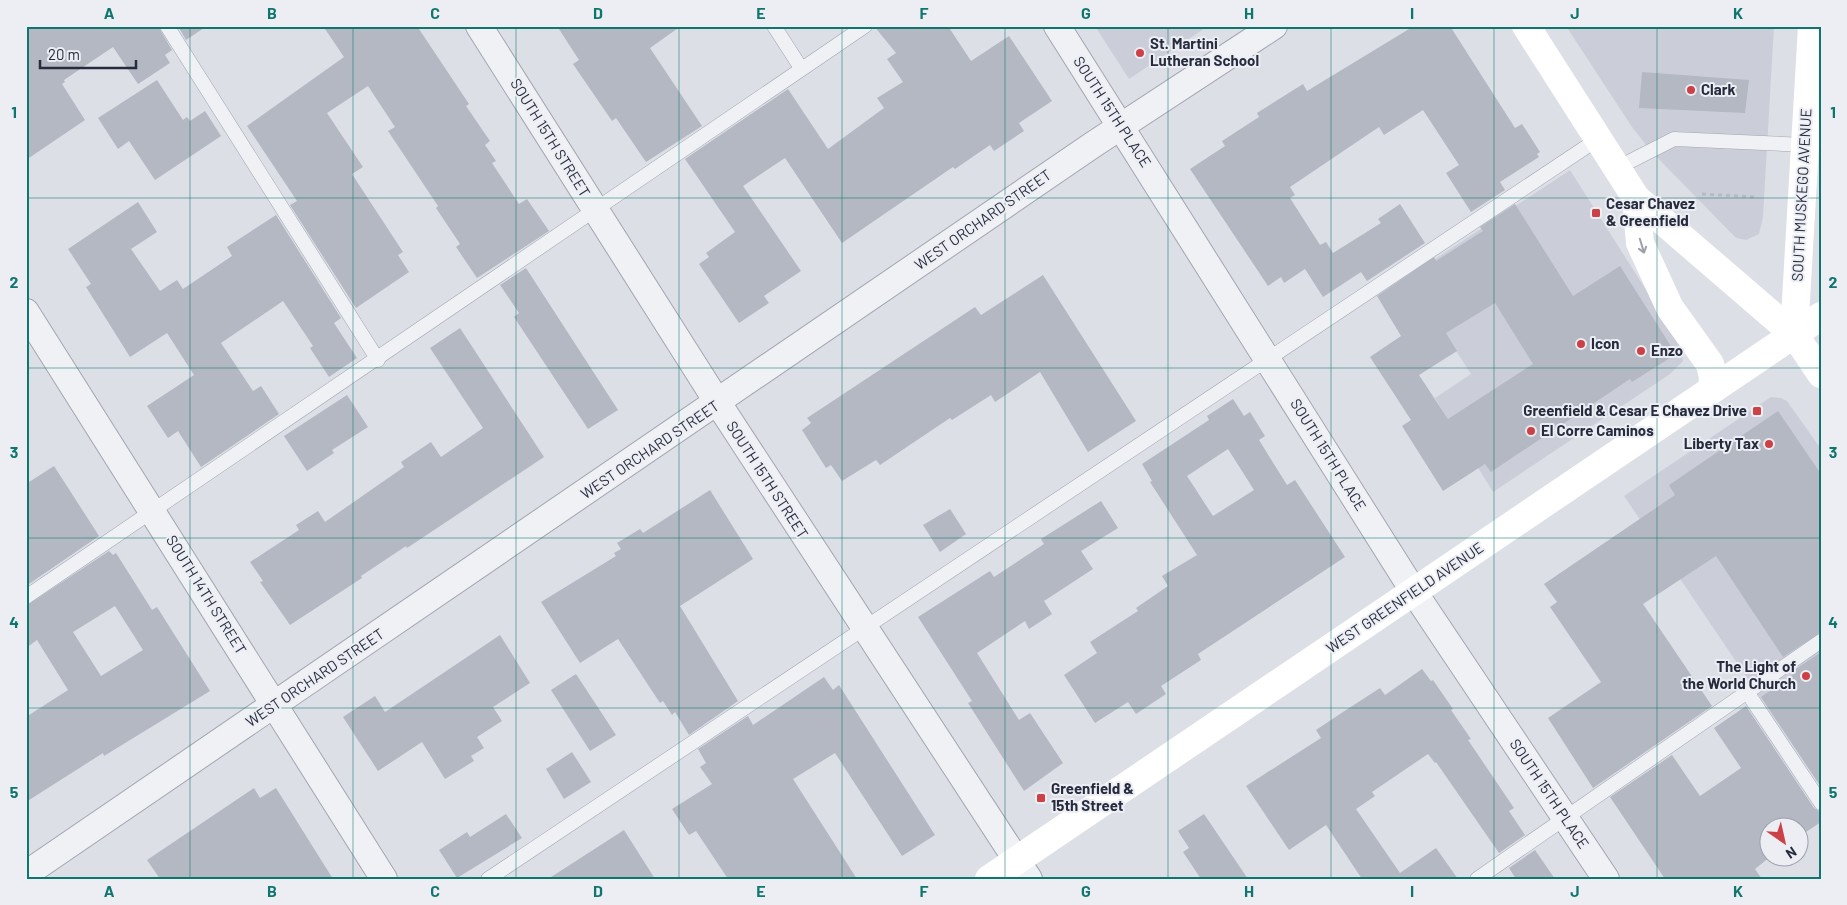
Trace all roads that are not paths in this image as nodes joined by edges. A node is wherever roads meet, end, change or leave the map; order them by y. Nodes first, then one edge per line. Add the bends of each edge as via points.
1 (166, 26) edge
2 (479, 26) edge
3 (774, 26) edge
4 (864, 26) edge
5 (1057, 26) edge
6 (1274, 26) edge
7 (1526, 26) edge
8 (1812, 26) edge
9 (801, 68) junction
10 (1121, 126) junction
11 (1598, 139) junction
12 (1805, 145) junction
13 (1617, 168) junction
14 (1636, 198) junction
15 (596, 210) junction
16 (26, 312) edge
17 (1821, 316) edge
18 (1794, 334) junction
19 (1266, 357) junction
20 (378, 360) junction
21 (1821, 374) edge
22 (1712, 389) junction
23 (718, 403) junction
24 (153, 512) junction
25 (1414, 592) junction
26 (26, 597) edge
27 (864, 629) junction
28 (1821, 641) edge
29 (1747, 692) junction
30 (275, 706) junction
31 (1821, 803) edge
32 (1566, 818) junction
33 (1023, 869) edge
34 (26, 874) edge
35 (384, 879) edge
36 (488, 879) edge
37 (989, 879) edge
38 (1477, 879) edge
39 (1606, 879) edge

1 - 20 lane
2 - 15 street, SOUTH 15TH STREET
3 - 9 lane
4 - 9 lane
5 - 10 street, SOUTH 15TH PLACE
6 - 10 street, WEST ORCHARD STREET
7 - 11 main road
8 - 12 main road, SOUTH MUSKEGO AVENUE
9 - 15 lane
10 - 19 street, SOUTH 15TH PLACE
10 - 23 street, WEST ORCHARD STREET
11 - 13 main road
11 - 19 lane
12 - 13 lane via 1674,139
12 - 18 main road, SOUTH MUSKEGO AVENUE
13 - 14 main road
14 - 18 main road
14 -> 22 main road via 1640,243 1670,308 1710,364
15 - 20 lane
15 - 23 street, SOUTH 15TH STREET
16 - 24 street, SOUTH 14TH STREET
17 - 18 main road, WEST GREENFIELD AVENUE
18 - 21 main road
18 - 22 main road, WEST GREENFIELD AVENUE
19 - 25 street, SOUTH 15TH PLACE
19 - 27 lane
20 - 24 lane
22 - 25 main road, WEST GREENFIELD AVENUE
23 - 27 street, SOUTH 15TH STREET
23 - 30 street, WEST ORCHARD STREET
24 - 26 lane
24 - 30 street, SOUTH 14TH STREET
25 - 32 street, SOUTH 15TH PLACE
25 - 33 main road, WEST GREENFIELD AVENUE
27 - 33 street, SOUTH 15TH STREET
27 - 36 lane
28 - 29 lane
29 - 31 lane
29 - 32 lane
30 - 34 street, WEST ORCHARD STREET
30 - 35 street, SOUTH 14TH STREET
32 - 38 lane
32 - 39 street, SOUTH 15TH PLACE
33 - 37 main road, WEST GREENFIELD AVENUE

